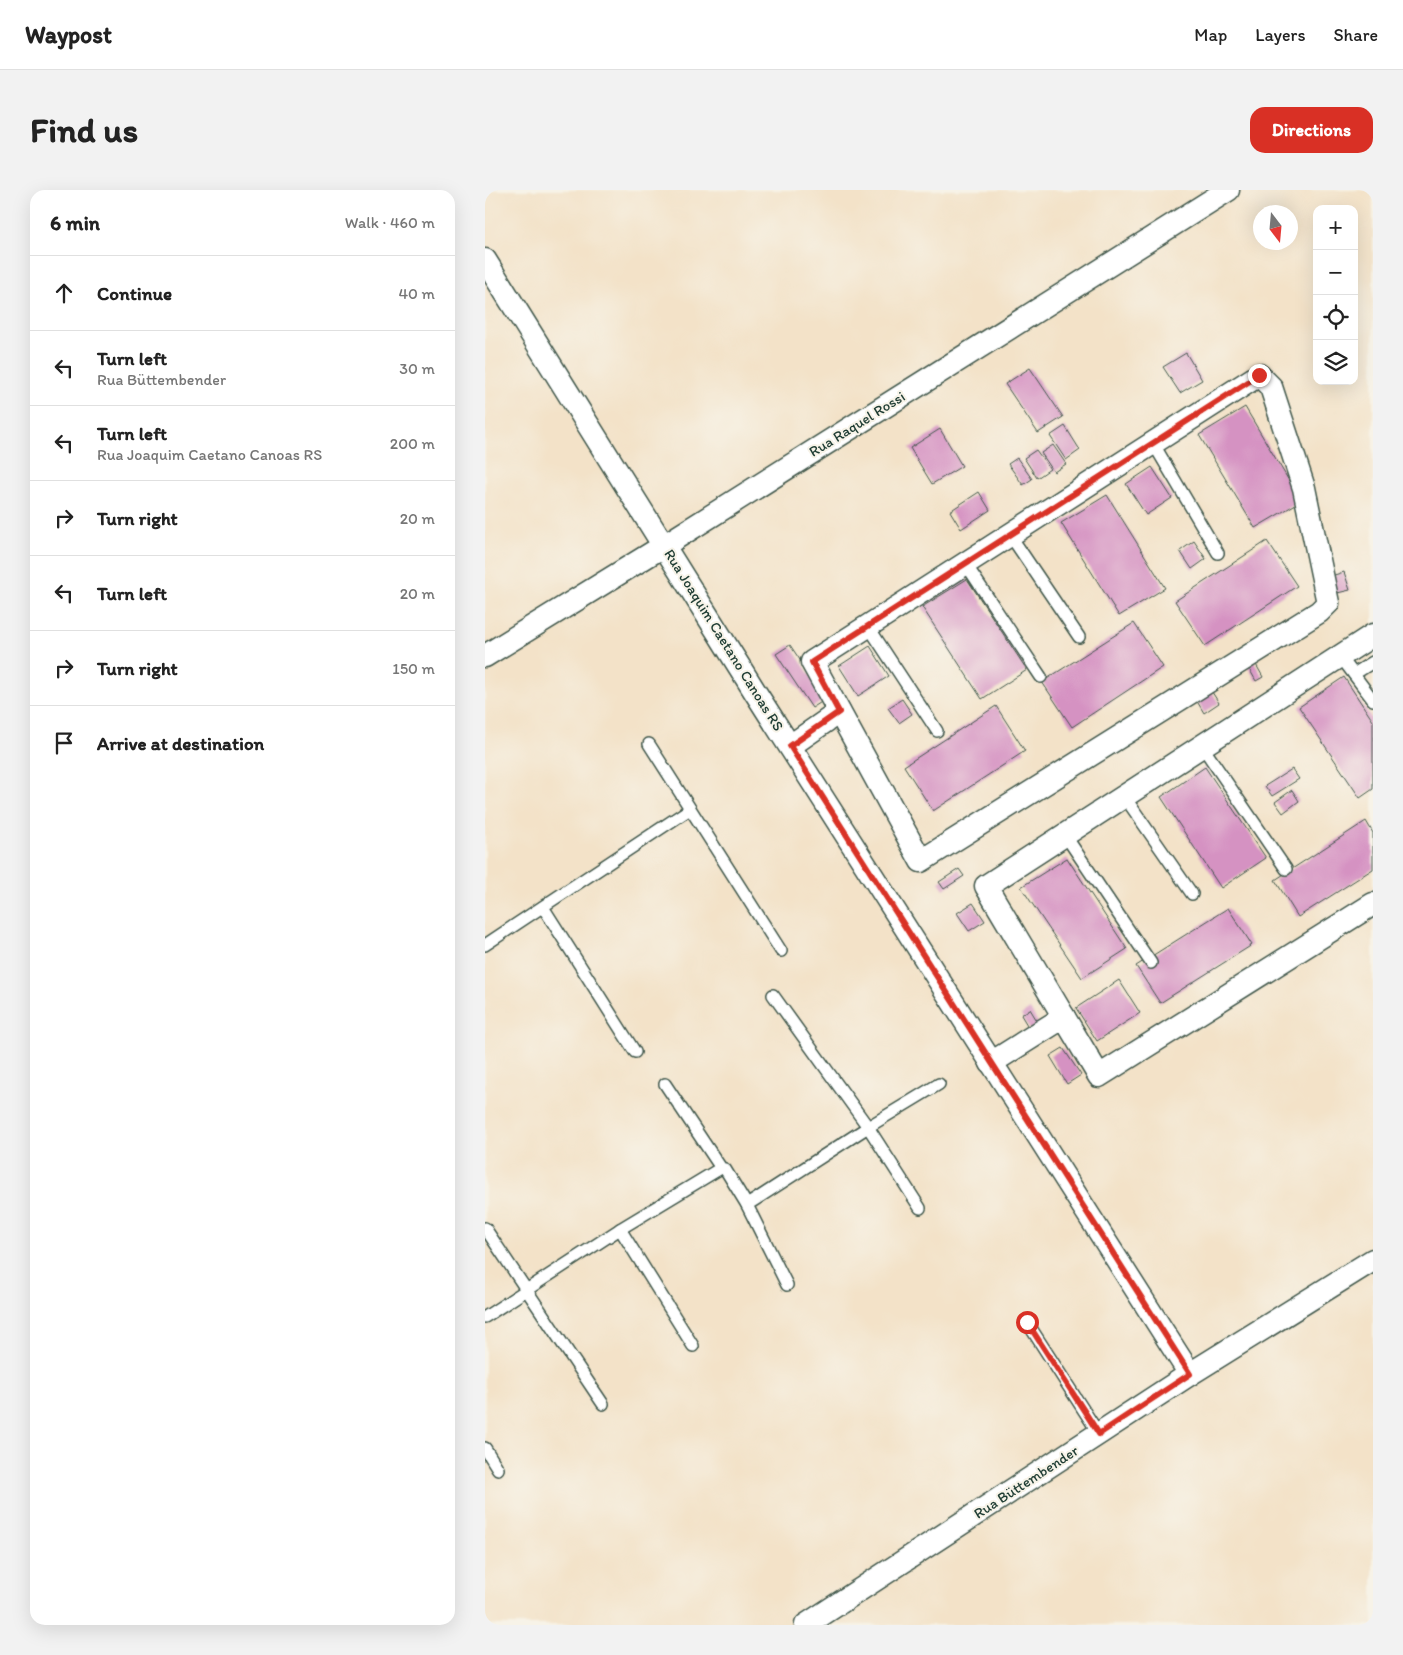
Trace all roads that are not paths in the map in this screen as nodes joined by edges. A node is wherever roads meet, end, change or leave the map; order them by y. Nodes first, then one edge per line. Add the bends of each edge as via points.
1 (1228, 190) edge
2 (485, 260) edge
3 (1153, 443) junction
4 (1010, 535) junction
5 (665, 545) junction
6 (1218, 553) dead end
7 (965, 563) junction
8 (868, 626) junction
9 (1373, 634) edge
10 (1079, 637) dead end
11 (485, 656) edge
12 (1340, 656) junction
13 (1373, 662) edge
14 (1353, 674) junction
15 (1041, 677) dead end
16 (1373, 700) edge
17 (839, 712) junction
18 (937, 731) dead end
19 (649, 744) dead end
20 (790, 746) junction
21 (1202, 746) junction
22 (1124, 796) junction
23 (690, 809) junction
24 (1065, 835) junction
25 (1286, 869) dead end
26 (1191, 894) dead end
27 (1373, 904) edge
28 (543, 907) junction
29 (485, 945) edge
30 (781, 951) dead end
31 (1151, 963) dead end
32 (773, 995) dead end
33 (1064, 1017) junction
34 (635, 1052) dead end
35 (991, 1063) junction
36 (665, 1084) dead end
37 (939, 1084) dead end
38 (868, 1126) junction
39 (721, 1168) junction
40 (747, 1205) junction
41 (920, 1208) dead end
42 (485, 1228) edge
43 (620, 1229) junction
44 (1373, 1260) edge
45 (787, 1285) dead end
46 (527, 1292) junction
47 (485, 1317) edge
48 (1027, 1322) dead end
49 (693, 1346) dead end
50 (1190, 1374) junction
51 (603, 1404) dead end
52 (1099, 1434) junction
53 (485, 1448) edge
54 (498, 1469) dead end
55 (821, 1621) edge

1 - 5 street, Rua Raquel Rossi
2 - 5 street, Rua Joaquim Caetano Canoas RS
3 - 4 street
3 - 6 lane
3 - 17 street via 1259,375 1271,387 1304,488 1328,603 1319,612 921,861
4 - 7 street
4 - 10 lane
5 - 11 street, Rua Raquel Rossi
5 - 20 street, Rua Joaquim Caetano Canoas RS
7 - 8 street
7 - 15 lane
8 - 17 street via 812,662
8 - 18 lane
9 - 12 street
12 - 14 lane
12 - 21 street
13 - 14 lane
14 - 16 lane
17 - 20 street
19 - 23 lane
20 - 35 street, Rua Joaquim Caetano Canoas RS
21 - 22 street
21 - 25 lane
22 - 24 street
22 - 26 lane
23 - 28 lane
23 - 30 lane
24 - 31 lane
24 - 33 street via 986,886
27 - 33 street via 1099,1076
28 - 29 lane
28 - 34 lane
32 - 38 lane
33 - 35 street
35 - 50 street, Rua Joaquim Caetano Canoas RS
36 - 39 lane
37 - 38 lane
38 - 40 lane
38 - 41 lane
39 - 40 lane via 725,1169
39 - 43 lane
40 - 45 lane
42 - 46 lane
43 - 46 lane
43 - 49 lane
44 - 50 street, Rua Büttembender
46 - 47 lane
46 - 51 lane
48 - 52 lane
50 - 52 street, Rua Büttembender
52 - 55 street, Rua Büttembender
53 - 54 lane

